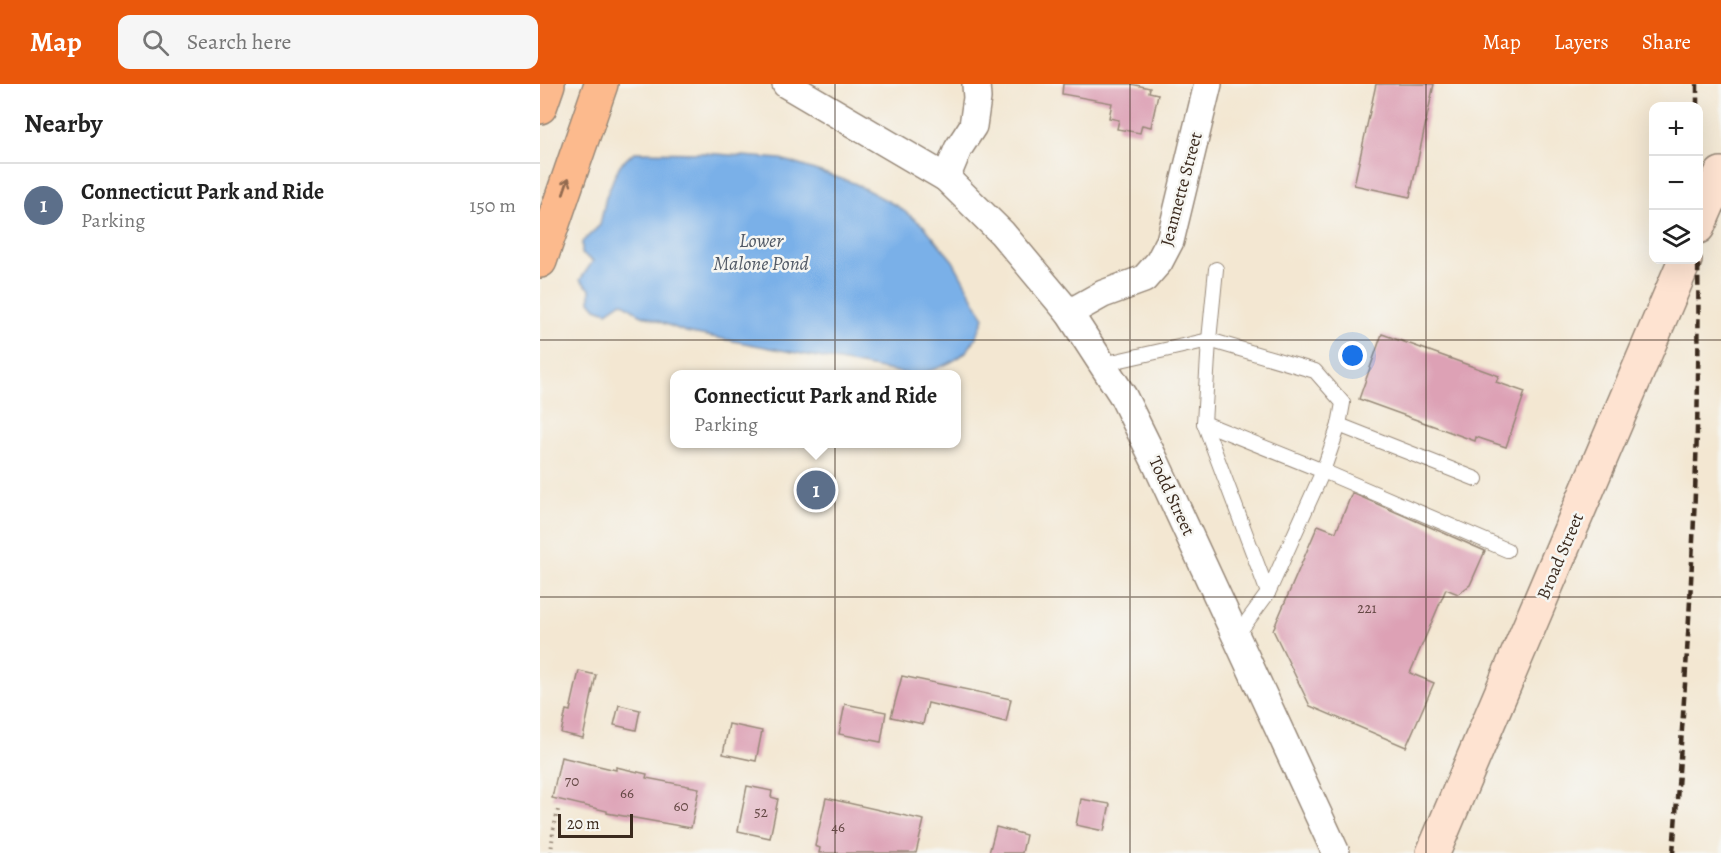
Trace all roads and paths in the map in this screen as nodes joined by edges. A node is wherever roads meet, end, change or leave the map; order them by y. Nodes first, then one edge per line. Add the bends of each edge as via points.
1 (548, 84) edge
2 (601, 84) edge
3 (786, 84) edge
4 (976, 84) edge
5 (1208, 84) edge
6 (540, 107) edge
7 (1721, 174) edge
8 (946, 178) junction
9 (1703, 215) edge
10 (540, 261) edge
11 (1683, 264) edge
12 (1216, 269) dead end
13 (1070, 313) junction
14 (1209, 340) junction
15 (1103, 364) junction
16 (1204, 423) junction
17 (1339, 426) junction
18 (1323, 471) junction
19 (1476, 479) dead end
20 (1507, 550) dead end
21 (1268, 593) junction
22 (1237, 635) junction
23 (558, 810) dead end
24 (551, 853) edge
25 (1336, 853) edge
26 (1433, 853) edge

1 - 6 highway
10 -> 2 highway
3 - 8 street, Todd Street
4 - 8 street via 972,126
5 - 13 street, Jeannette Street via 1170,241 1159,262 1144,279 1103,294
7 - 9 main road
8 - 13 street, Todd Street via 1002,233
11 - 26 main road, Broad Street
12 - 14 lane
13 - 15 street, Todd Street
14 - 15 lane
14 - 16 lane
14 - 17 lane via 1315,371 1343,404
15 - 22 street, Todd Street via 1152,453
16 - 18 lane
16 - 21 lane
17 - 18 lane
17 - 19 lane
18 - 20 lane
18 - 21 lane
21 - 22 lane
22 - 25 street, Todd Street
23 - 24 path

